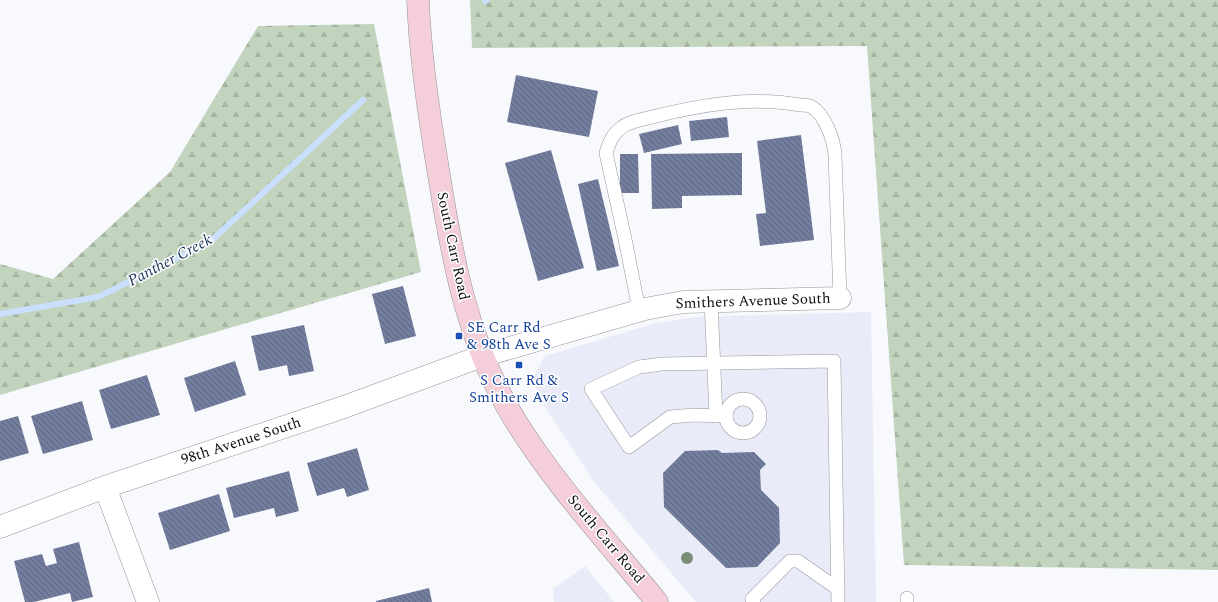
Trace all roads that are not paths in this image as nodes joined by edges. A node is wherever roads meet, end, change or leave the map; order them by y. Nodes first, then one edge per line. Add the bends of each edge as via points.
1 (418, 0) edge
2 (840, 298) joint
3 (712, 301) junction
4 (639, 310) junction
5 (482, 356) junction
6 (714, 363) junction
7 (105, 487) junction
8 (0, 527) edge
9 (838, 589) junction
10 (148, 602) edge
11 (657, 602) edge
12 (754, 602) edge
13 (838, 602) edge

1 - 5 main road, South Carr Road via 425,88 448,236 461,293
2 - 3 street, Smithers Avenue South
2 - 4 lane via 835,149 827,125 812,107 783,102 749,101 690,108 632,122 621,128 609,140 606,153
3 - 4 street, Smithers Avenue South via 683,302
3 - 6 lane
4 - 5 street, Smithers Avenue South
5 - 7 street, 98th Avenue South via 344,407
5 - 11 main road, South Carr Road via 514,420 556,479
6 - 6 lane via 639,367 591,389 629,447 670,417 721,416
6 - 9 lane via 834,360
7 - 8 street, 98th Avenue South
7 - 10 street
9 - 12 lane via 798,561 790,561 752,599
9 - 13 lane

